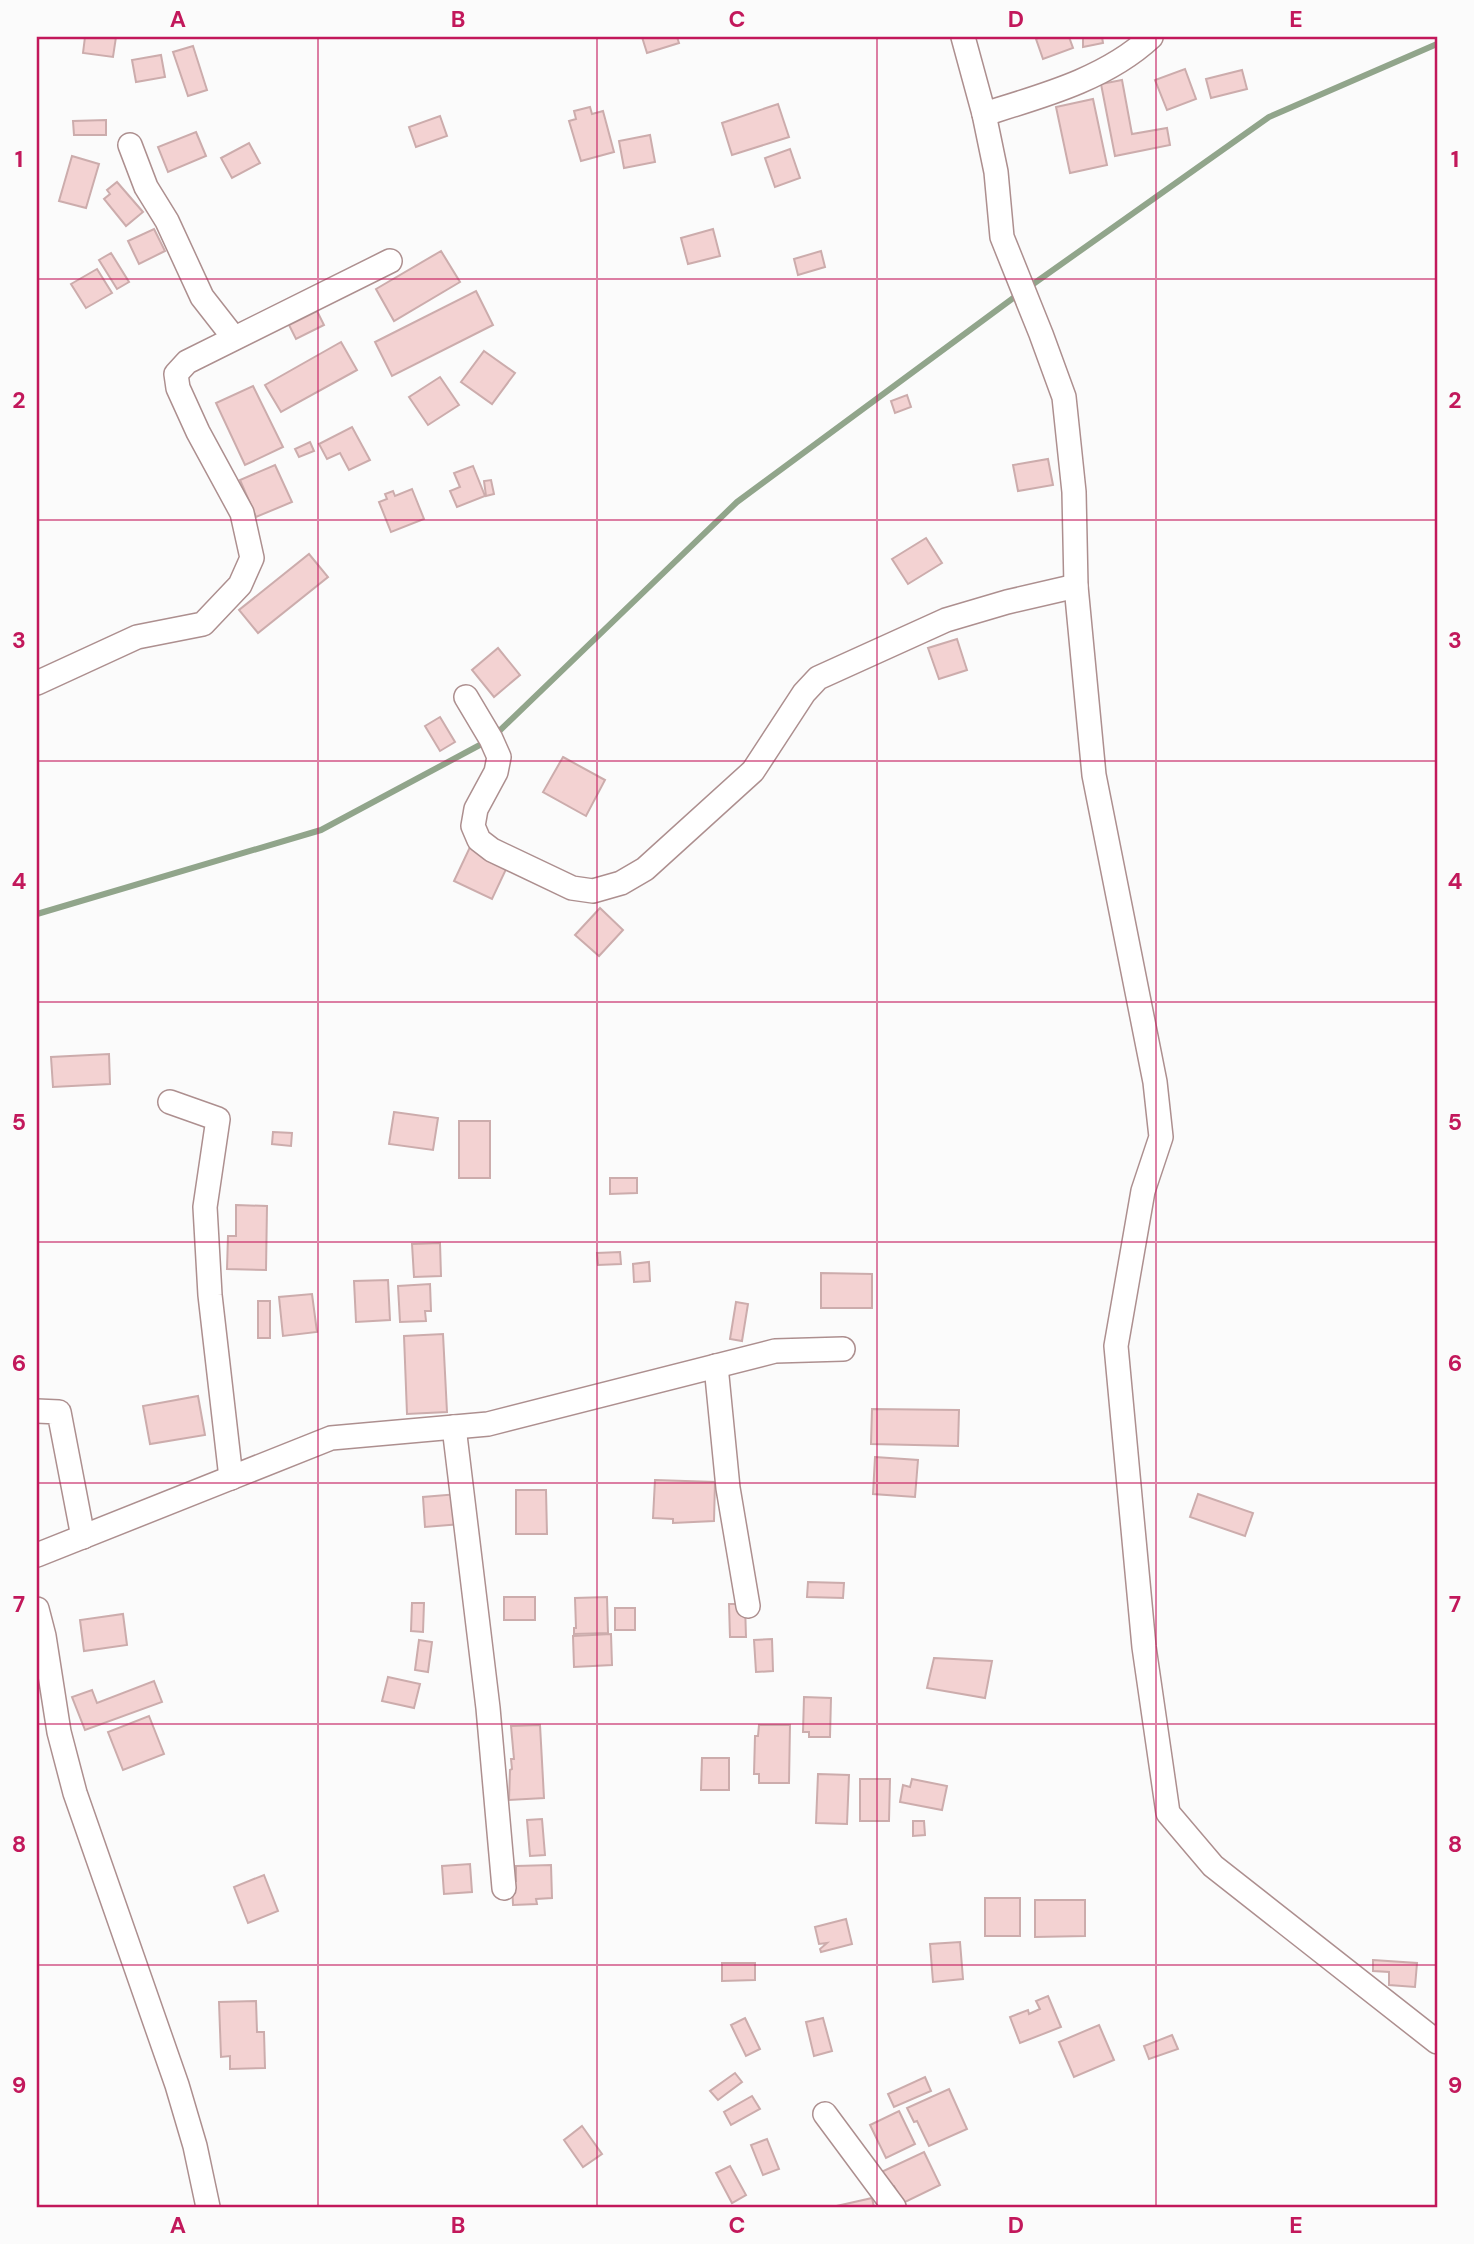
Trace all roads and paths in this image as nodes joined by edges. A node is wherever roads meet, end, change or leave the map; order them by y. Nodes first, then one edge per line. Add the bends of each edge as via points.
1 (963, 37) edge
2 (1151, 37) edge
3 (985, 114) junction
4 (130, 145) dead end
5 (390, 261) dead end
6 (234, 338) junction
7 (1076, 586) junction
8 (37, 683) edge
9 (466, 697) dead end
10 (170, 1101) dead end
11 (843, 1349) dead end
12 (716, 1366) junction
13 (37, 1411) edge
14 (454, 1427) junction
15 (231, 1478) junction
16 (83, 1537) junction
17 (37, 1555) edge
18 (748, 1606) dead end
19 (37, 1609) edge
20 (504, 1888) dead end
21 (1437, 2042) edge
22 (825, 2114) dead end
23 (208, 2207) edge
24 (894, 2207) edge

1 - 3 street
2 - 3 street via 1133,54 1058,91
3 - 7 street via 1002,237 1064,397 1074,492
4 - 6 street via 146,187 202,297
5 - 6 street
6 - 8 street via 187,362 176,374 177,388 242,513 253,558 240,584 203,624 137,637
7 - 9 street via 946,620 818,678 753,771 645,869 621,883 593,891 572,888 479,840 473,826 476,809 499,757
7 - 21 street via 1094,775 1156,1082 1161,1137 1143,1191 1116,1346 1144,1647 1168,1813 1213,1866
10 - 15 street via 218,1119 205,1208
11 - 12 street via 775,1351
12 - 14 street via 488,1424
12 - 18 street via 728,1488
13 - 16 street via 59,1412
14 - 15 street via 331,1438
14 - 20 street via 488,1708
15 - 16 street
16 - 17 street
19 - 23 street via 75,1793 177,2085
22 - 24 street

